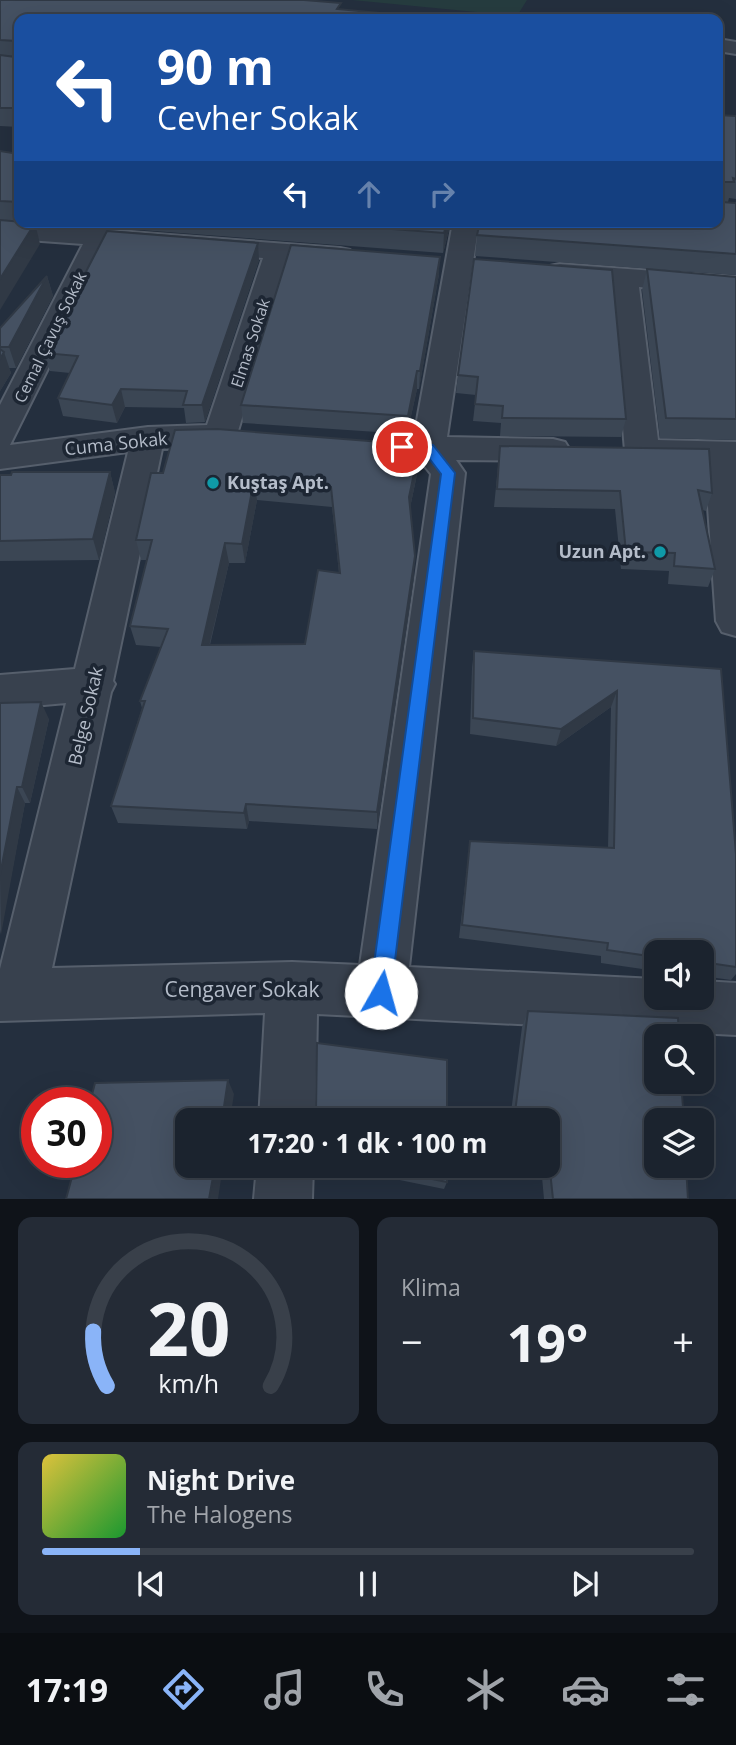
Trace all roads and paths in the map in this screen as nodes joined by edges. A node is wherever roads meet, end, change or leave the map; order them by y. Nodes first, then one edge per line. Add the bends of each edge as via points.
1 (465, 228) edge
2 (0, 230) edge
3 (100, 238) junction
4 (279, 251) junction
5 (361, 257) edge
6 (534, 270) edge
7 (624, 277) junction
8 (736, 286) edge
9 (234, 436) joint
10 (0, 437) edge
11 (148, 438) junction
12 (373, 445) edge
13 (429, 449) junction
14 (615, 451) junction
15 (728, 452) edge
16 (0, 458) edge
17 (736, 621) edge
18 (94, 684) junction
19 (0, 692) edge
20 (292, 987) junction
21 (381, 993) junction
22 (10, 994) edge
23 (736, 1009) edge
24 (287, 1108) edge
25 (284, 1178) edge
26 (283, 1199) edge

1 - 13 street
2 - 3 street
3 - 4 street
3 - 10 street, Cemal Çavuş Sokak
4 - 5 street
4 - 9 street, Elmas Sokak
6 - 7 street
7 - 8 street
7 - 14 street
9 - 11 street, Cuma Sokak
11 - 16 street, Cuma Sokak
11 - 18 street, Belge Sokak
12 - 13 street
13 - 14 street
13 - 21 street via 448,473
14 - 15 street
15 - 17 street
18 - 19 street
18 - 22 street, Belge Sokak
20 - 21 street, Cengaver Sokak
20 - 22 street, Cengaver Sokak
20 - 24 street
21 - 23 street, Cengaver Sokak
25 - 26 street

